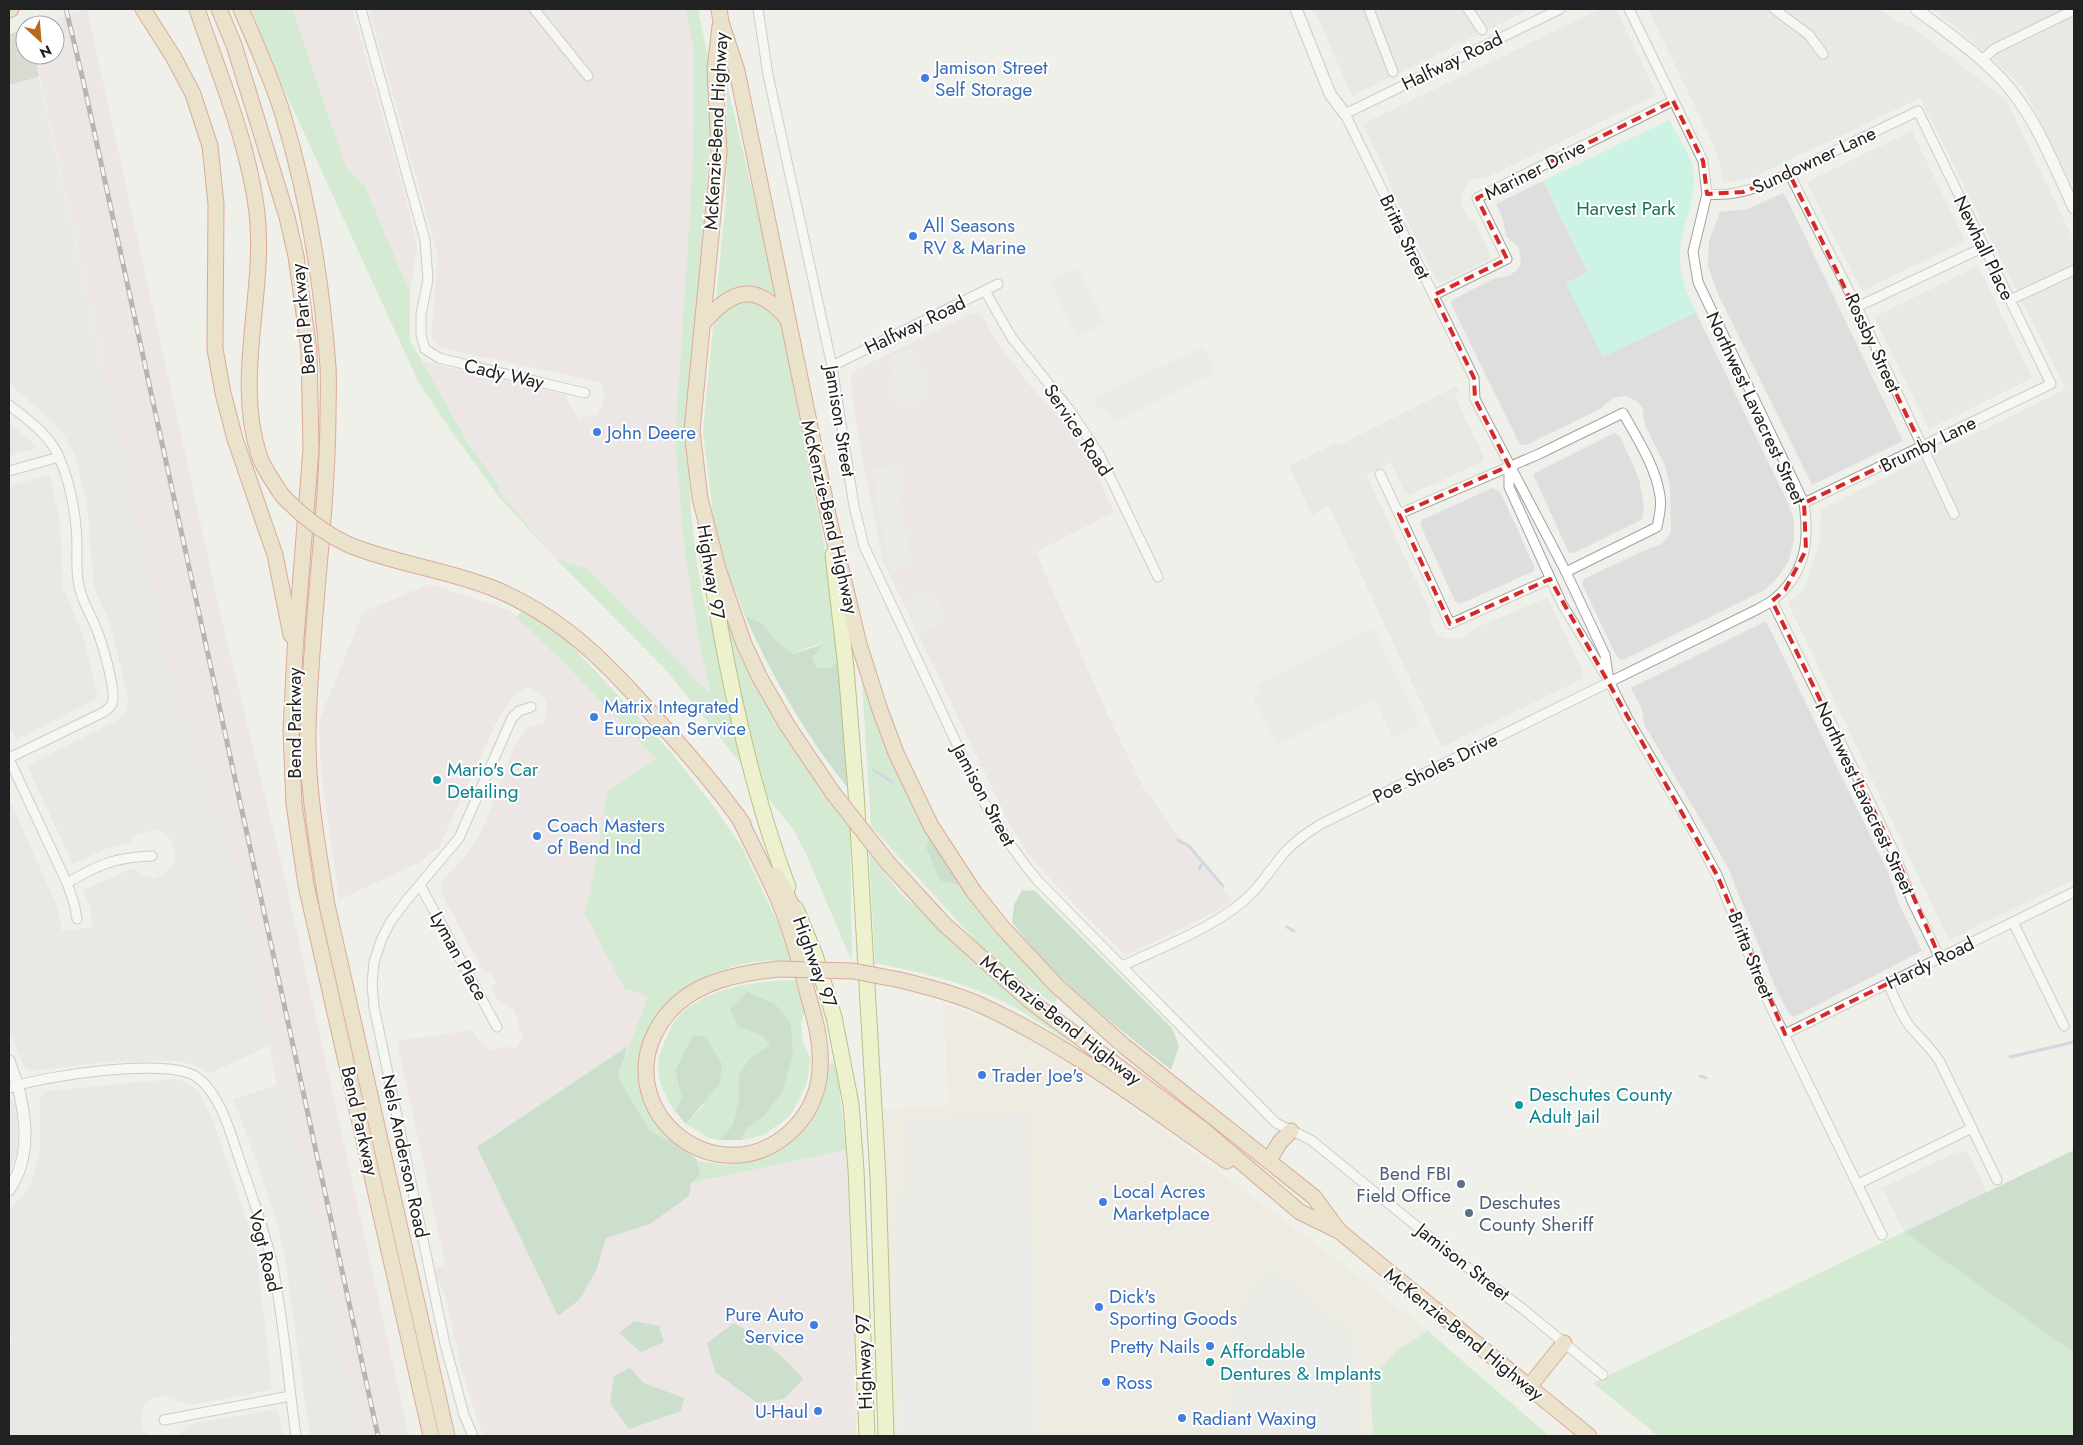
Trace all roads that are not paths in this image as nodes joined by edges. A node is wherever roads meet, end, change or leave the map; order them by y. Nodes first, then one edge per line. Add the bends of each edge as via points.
1 (143, 9) edge
2 (197, 9) edge
3 (219, 9) edge
4 (241, 9) edge
5 (361, 9) edge
6 (534, 9) edge
7 (758, 9) edge
8 (1296, 9) edge
9 (1369, 9) edge
10 (1468, 9) edge
11 (1560, 9) edge
12 (1629, 9) edge
13 (1774, 9) edge
14 (1916, 9) edge
15 (2074, 10) edge
16 (720, 16) edge
17 (1482, 30) dead end
18 (1824, 54) dead end
19 (1982, 60) junction
20 (1393, 72) dead end
21 (588, 76) dead end
22 (1673, 101) junction
23 (1918, 111) joint
24 (1345, 114) junction
25 (1789, 173) junction
26 (1707, 194) junction
27 (2074, 208) edge
28 (1984, 247) junction
29 (2074, 270) edge
30 (998, 284) dead end
31 (985, 291) junction
32 (1434, 295) junction
33 (2010, 300) junction
34 (1857, 307) junction
35 (787, 318) junction
36 (704, 323) junction
37 (832, 366) junction
38 (2051, 384) joint
39 (585, 393) dead end
40 (9, 405) edge
41 (1922, 447) junction
42 (59, 457) junction
43 (1509, 466) junction
44 (9, 471) edge
45 (1380, 474) dead end
46 (700, 498) junction
47 (1804, 504) junction
48 (1399, 514) junction
49 (1954, 514) dead end
50 (829, 519) junction
51 (1566, 572) junction
52 (1158, 577) dead end
53 (1550, 579) junction
54 (1772, 601) junction
55 (294, 651) junction
56 (1609, 681) junction
57 (531, 707) dead end
58 (9, 758) edge
59 (738, 816) junction
60 (152, 856) dead end
61 (66, 883) junction
62 (420, 886) junction
63 (2074, 892) edge
64 (77, 918) dead end
65 (800, 921) junction
66 (2013, 922) junction
67 (1940, 958) junction
68 (1122, 966) junction
69 (1888, 983) junction
70 (2064, 1026) dead end
71 (497, 1027) dead end
72 (1785, 1034) junction
73 (9, 1061) edge
74 (14, 1086) edge
75 (1972, 1128) junction
76 (1291, 1131) junction
77 (1269, 1160) junction
78 (1997, 1180) dead end
79 (1858, 1184) junction
80 (9, 1190) edge
81 (1300, 1212) junction
82 (1340, 1231) junction
83 (1882, 1235) dead end
84 (862, 1312) junction
85 (1564, 1344) junction
86 (1603, 1375) dead end
87 (1529, 1387) junction
88 (290, 1396) junction
89 (164, 1420) dead end
90 (296, 1436) edge
91 (431, 1436) edge
92 (447, 1436) edge
93 (473, 1436) edge
94 (866, 1436) edge
95 (875, 1436) edge
96 (886, 1436) edge
97 (1589, 1436) edge

1 - 55 highway via 193,94 210,146 216,204 215,349 235,438 275,555
2 - 59 highway, bridge via 241,140 252,184 259,260 249,383 250,414 261,460 282,494 314,525 349,545 494,589 550,618 578,638 628,687
3 - 55 highway, Bend Parkway via 234,45 287,217 296,256 309,350 311,448
4 - 92 highway, Bend Parkway via 282,113 305,198 318,275 328,368 325,505 308,735 318,851 327,905
5 - 39 street, Cady Way via 425,240 428,280 421,314 425,349 439,358
6 - 21 street
7 - 37 street, Jamison Street via 768,75
8 - 24 street, Britta Street via 1330,94
9 - 20 street
10 - 17 street
11 - 24 street, Halfway Road
12 - 22 street, Northwest Lavacrest Street
13 - 18 street via 1808,35
14 - 19 street
15 - 19 street via 1994,49
16 - 35 highway, McKenzie-Bend Highway via 737,70
16 - 36 highway, McKenzie-Bend Highway via 715,69 719,153
19 - 27 street via 2022,106
22 - 26 street, Northwest Lavacrest Street via 1703,161
22 - 32 street, Mariner Drive via 1477,198 1507,259
23 - 25 street, Sundowner Lane
23 - 28 street, Newhall Place
24 - 32 street, Britta Street
25 - 26 street, Sundowner Lane via 1743,192 1725,196
25 - 34 street, Rossby Street
26 - 47 street, Northwest Lavacrest Street via 1693,252 1698,282
28 - 33 street, Newhall Place
28 - 34 street
29 - 33 street
30 - 31 street, Halfway Road
31 - 37 street, Halfway Road
31 - 52 street, Service Road via 1012,338 1068,409 1098,454
32 - 43 street, Britta Street via 1474,378 1475,399
33 - 38 street, Newhall Place
34 - 41 street, Rossby Street
35 - 36 highway via 764,298 748,294 728,298
35 - 50 highway, McKenzie-Bend Highway
36 - 46 highway, McKenzie-Bend Highway via 692,431
37 - 68 street, Jamison Street via 854,506 864,546 979,791 1019,859
38 - 41 street, Brumby Lane
40 - 42 street via 37,427
41 - 47 street, Brumby Lane
41 - 49 street, Rossby Street
42 - 44 street
42 - 58 street via 76,528 78,582 99,634 113,692 112,704 104,712
43 - 48 street
43 - 51 street, Britta Street
43 - 51 street via 1623,413 1630,425 1654,472 1660,496 1657,527
43 - 53 street, Britta Street via 1509,487
45 - 48 street
46 - 65 main road, Highway 97 via 719,626 750,766
46 - 81 highway, McKenzie-Bend Highway, bridge via 718,569 744,644 760,678 833,793 888,863 945,925 1001,976 1048,1015 1201,1128
47 - 54 street, Northwest Lavacrest Street via 1806,550 1785,590
48 - 53 street via 1450,624
50 - 77 highway, McKenzie-Bend Highway via 867,671 886,728 931,826 969,885 1028,956 1091,1018
50 - 96 main road, Highway 97 via 856,792 878,1178
51 - 56 street, Britta Street via 1605,655
53 - 56 street, Britta Street
54 - 56 street, Poe Sholes Drive
54 - 67 street, Northwest Lavacrest Street via 1894,852 1912,901
55 - 91 highway, Bend Parkway via 291,731 294,804 306,885
56 - 68 street, Poe Sholes Drive via 1321,824 1302,836 1251,894 1232,910
56 - 72 street, Britta Street via 1717,875 1766,998
57 - 62 street, Nels Anderson Road via 519,711 512,718 459,838
58 - 61 street
59 - 65 highway via 784,888
59 - 81 highway, bridge via 776,896 798,955 818,1032 820,1069 814,1100 797,1126 783,1138 767,1148 742,1155 724,1156 700,1150 674,1132 661,1118 652,1100 646,1072 653,1038 672,1008 706,985 748,972 779,969 846,971 900,980 974,1002 1044,1038
60 - 61 street via 109,862
61 - 64 street
62 - 71 street, Lyman Place
62 - 93 street, Nels Anderson Road via 391,921 382,938 374,962 374,1007 445,1344
63 - 66 street, Hardy Road
65 - 84 main road, Highway 97 via 832,1008 850,1104
66 - 67 street, Hardy Road
66 - 70 street
67 - 69 street, Hardy Road
68 - 76 street, Jamison Street via 1276,1123
69 - 72 street, Hardy Road
69 - 75 street via 1906,1020 1940,1062
72 - 79 street, Britta Street
73 - 74 street
74 - 80 street via 24,1116 24,1150
74 - 88 street, Vogt Road via 82,1073 143,1069 186,1071 198,1077 210,1090 231,1134 265,1236 273,1267
75 - 78 street
75 - 79 street
76 - 77 highway
76 - 85 street, Jamison Street via 1311,1140
77 - 82 highway, McKenzie-Bend Highway via 1314,1197
79 - 83 street, Britta Street
81 - 82 highway, McKenzie-Bend Highway
82 - 87 highway, McKenzie-Bend Highway
84 - 94 main road, Highway 97
84 - 95 main road via 873,1375
85 - 86 street, Jamison Street
85 - 87 highway
87 - 97 highway, McKenzie-Bend Highway
88 - 89 street
88 - 90 street, Vogt Road

